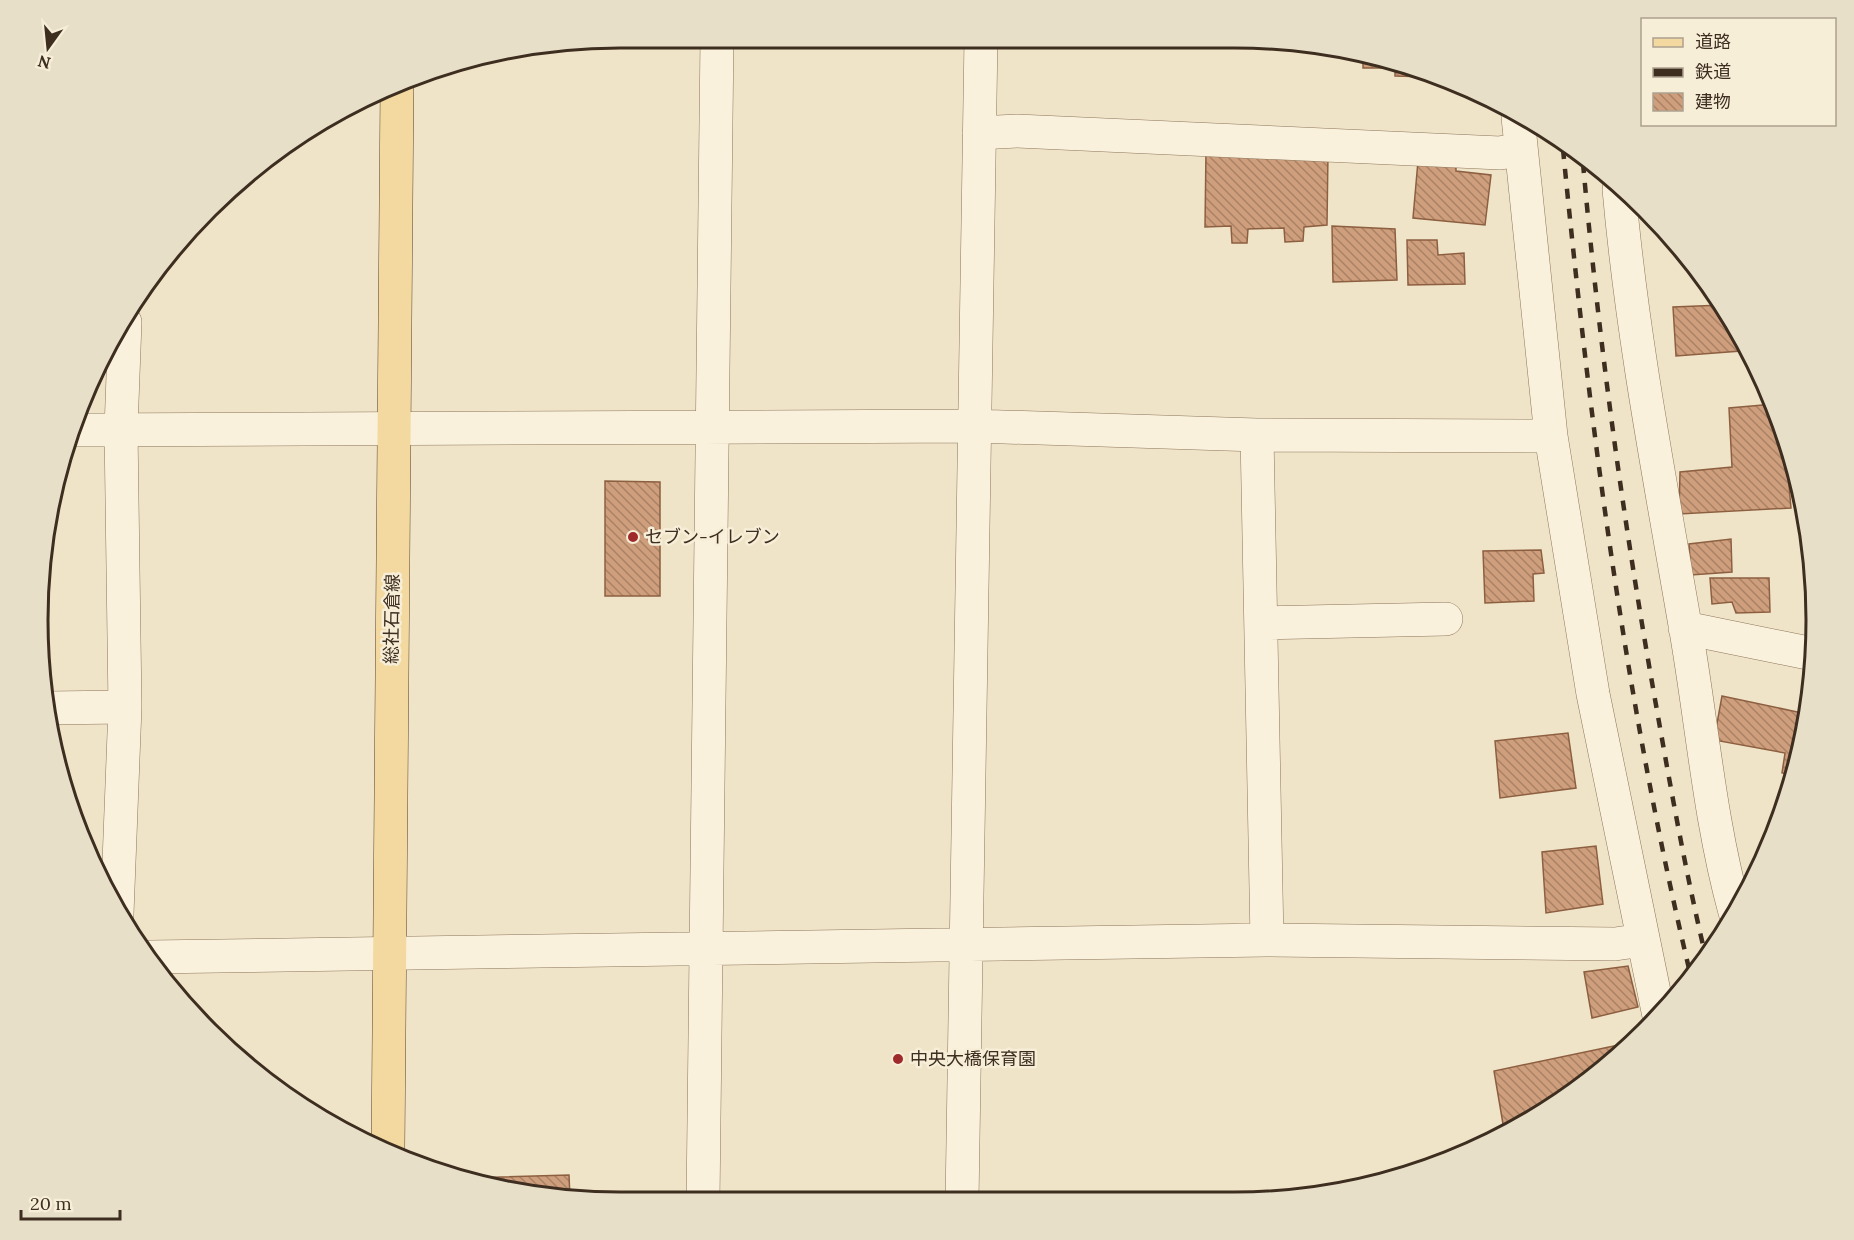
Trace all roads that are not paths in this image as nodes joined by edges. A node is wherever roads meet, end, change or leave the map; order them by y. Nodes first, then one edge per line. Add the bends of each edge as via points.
1 (717, 48) edge
2 (981, 48) edge
3 (397, 94) edge
4 (1519, 124) edge
5 (979, 133) junction
6 (1521, 149) junction
7 (1620, 198) edge
8 (125, 335) edge
9 (713, 426) junction
10 (974, 426) junction
11 (121, 429) junction
12 (394, 429) junction
13 (80, 430) edge
14 (1257, 435) junction
15 (1551, 436) junction
16 (1446, 620) dead end
17 (1262, 623) junction
18 (1686, 628) junction
19 (1805, 652) edge
20 (125, 707) junction
21 (55, 708) edge
22 (118, 893) edge
23 (1733, 899) edge
24 (1267, 940) junction
25 (1643, 940) junction
26 (966, 945) junction
27 (707, 950) junction
28 (389, 954) junction
29 (158, 957) edge
30 (1657, 1005) edge
31 (388, 1142) edge
32 (703, 1192) edge
33 (962, 1192) edge

1 - 9 street
2 - 5 street
3 - 12 main road, 総社石倉線
4 - 6 street
5 - 6 street via 1017,131 1500,153
5 - 10 street
6 - 15 street
7 - 18 street via 1627,285
8 - 11 street
9 - 10 street
9 - 12 street
9 - 27 street
10 - 14 street
10 - 26 street
11 - 12 street
11 - 13 street
11 - 20 street
12 - 28 main road, 総社石倉線
14 - 15 street
14 - 17 street
15 - 25 street via 1593,694
16 - 17 street
17 - 24 street
18 - 19 street
18 - 23 street via 1715,832
20 - 21 street
20 - 22 street
24 - 25 street via 1615,944
24 - 26 street
25 - 30 street
26 - 27 street
26 - 33 street
27 - 28 street
27 - 32 street
28 - 29 street
28 - 31 main road, 総社石倉線

